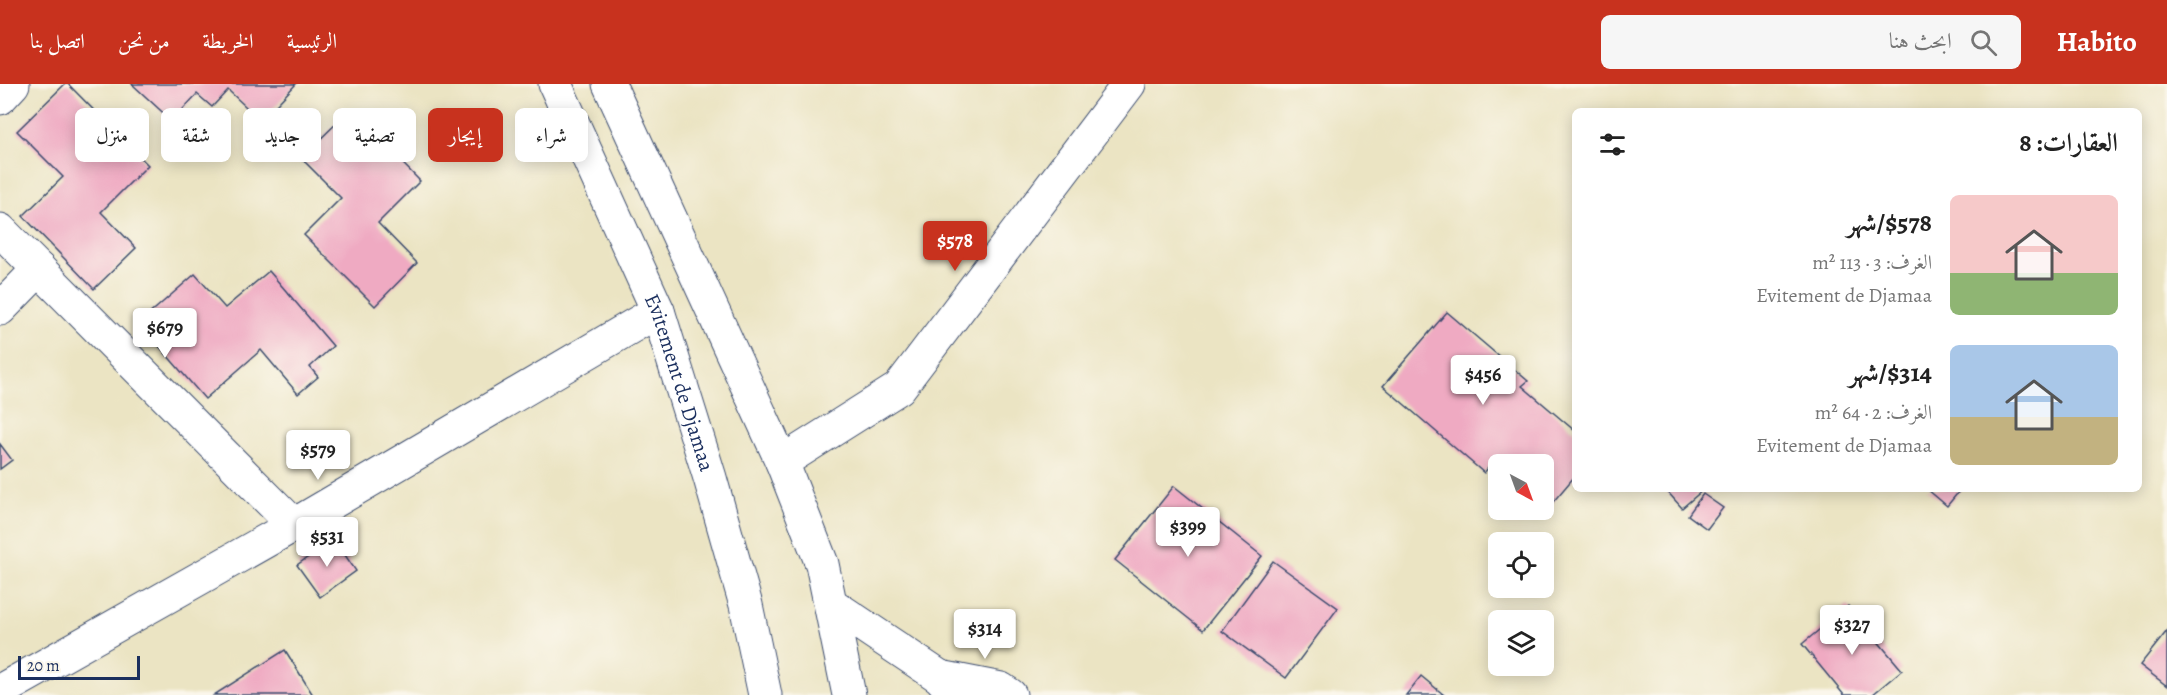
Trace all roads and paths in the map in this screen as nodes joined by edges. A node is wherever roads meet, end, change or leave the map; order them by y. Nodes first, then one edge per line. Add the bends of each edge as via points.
1 (13, 84) edge
2 (555, 84) edge
3 (609, 84) edge
4 (1130, 84) edge
5 (0, 98) edge
6 (0, 230) edge
7 (39, 269) junction
8 (0, 309) edge
9 (658, 311) junction
10 (782, 462) junction
11 (294, 525) junction
12 (831, 604) junction
13 (948, 686) edge
14 (0, 691) edge
15 (765, 695) edge
16 (849, 695) edge
17 (1010, 695) edge

1 - 5 street
2 - 9 street, Evitement de Djamaa
3 - 10 street
4 - 10 street via 899,388
6 - 7 street
7 - 8 street
7 - 11 street
9 - 11 street
9 - 15 street, Evitement de Djamaa via 746,605
10 - 12 street via 822,564
11 - 14 street
12 - 13 street
12 - 16 street
13 - 17 street via 1001,689

